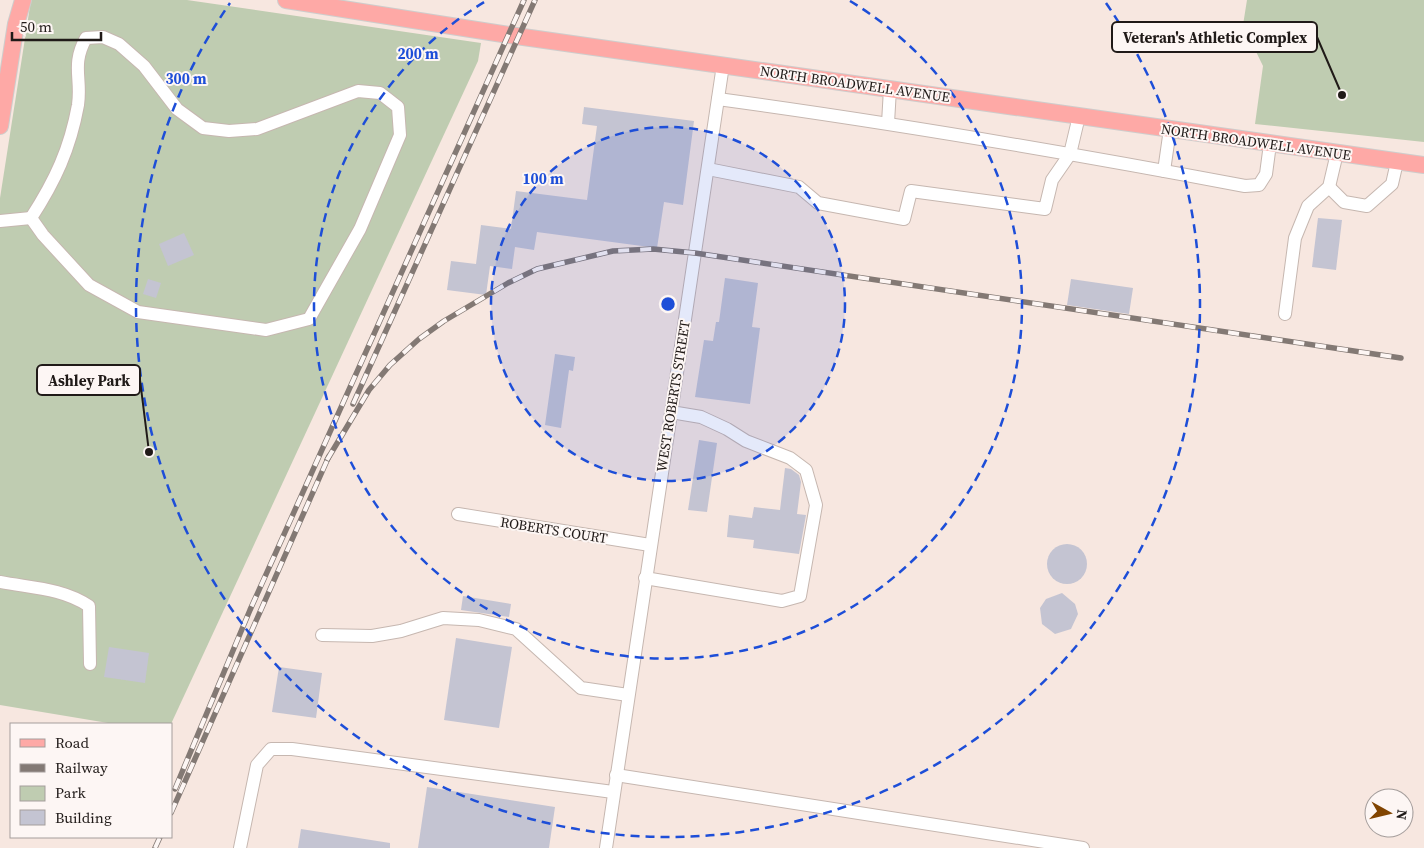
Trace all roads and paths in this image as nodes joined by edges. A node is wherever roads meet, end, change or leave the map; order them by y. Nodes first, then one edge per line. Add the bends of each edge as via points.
1 (22, 0) edge
2 (286, 0) edge
3 (381, 7) edge
4 (723, 65) junction
5 (890, 89) junction
6 (718, 99) junction
7 (1078, 116) junction
8 (888, 123) junction
9 (0, 126) edge
10 (1170, 130) junction
11 (1270, 144) junction
12 (1337, 153) junction
13 (1070, 154) junction
14 (1396, 162) junction
15 (1424, 166) edge
16 (708, 169) junction
17 (1164, 171) junction
18 (1329, 187) junction
19 (31, 218) junction
20 (0, 221) edge
21 (1285, 314) dead end
22 (670, 412) junction
23 (458, 514) dead end
24 (650, 545) junction
25 (645, 578) junction
26 (0, 582) edge
27 (322, 635) dead end
28 (90, 664) dead end
29 (628, 695) junction
30 (616, 775) junction
31 (613, 792) junction
32 (240, 848) edge
33 (606, 848) edge
34 (1083, 848) edge

1 - 9 main road
2 - 3 main road, NORTH BROADWELL AVENUE
3 - 4 main road, NORTH BROADWELL AVENUE via 509,35
4 - 5 main road, NORTH BROADWELL AVENUE
4 - 6 street, WEST ROBERTS STREET
5 - 7 main road, NORTH BROADWELL AVENUE
5 - 8 street
6 - 8 street
6 - 16 street, WEST ROBERTS STREET
7 - 10 main road, NORTH BROADWELL AVENUE
7 - 13 street
8 - 13 street
10 - 11 main road, NORTH BROADWELL AVENUE
10 - 17 street
11 - 12 main road, NORTH BROADWELL AVENUE
11 - 17 street via 1266,174 1259,185 1245,186
12 - 14 main road, NORTH BROADWELL AVENUE
12 - 18 street
13 - 16 street via 1052,180 1045,209 911,191 904,219 818,203 799,187
13 - 17 street
14 - 15 main road, NORTH BROADWELL AVENUE
14 - 18 street via 1392,184 1367,206 1344,202
16 - 22 street, WEST ROBERTS STREET
18 - 21 street via 1308,206 1295,238
19 - 19 street via 68,151 78,103 77,53 86,38 104,37 119,44 144,66 178,109 203,128 229,131 257,129 358,91 380,93 398,107 400,134 360,229 309,319 266,330 138,312 89,285
19 - 20 street
22 - 24 street, WEST ROBERTS STREET
22 - 25 street via 701,416 746,441 790,458 806,470 816,505 800,596 782,601
23 - 24 street, ROBERTS COURT
24 - 25 street, WEST ROBERTS STREET
25 - 29 street, WEST ROBERTS STREET
26 - 28 street via 76,597 89,606
27 - 29 street via 372,636 444,618 479,620 516,629 581,688
29 - 30 street, WEST ROBERTS STREET
30 - 31 street, WEST ROBERTS STREET
30 - 34 street
31 - 32 street via 292,749 271,749 256,765
31 - 33 street, WEST ROBERTS STREET

